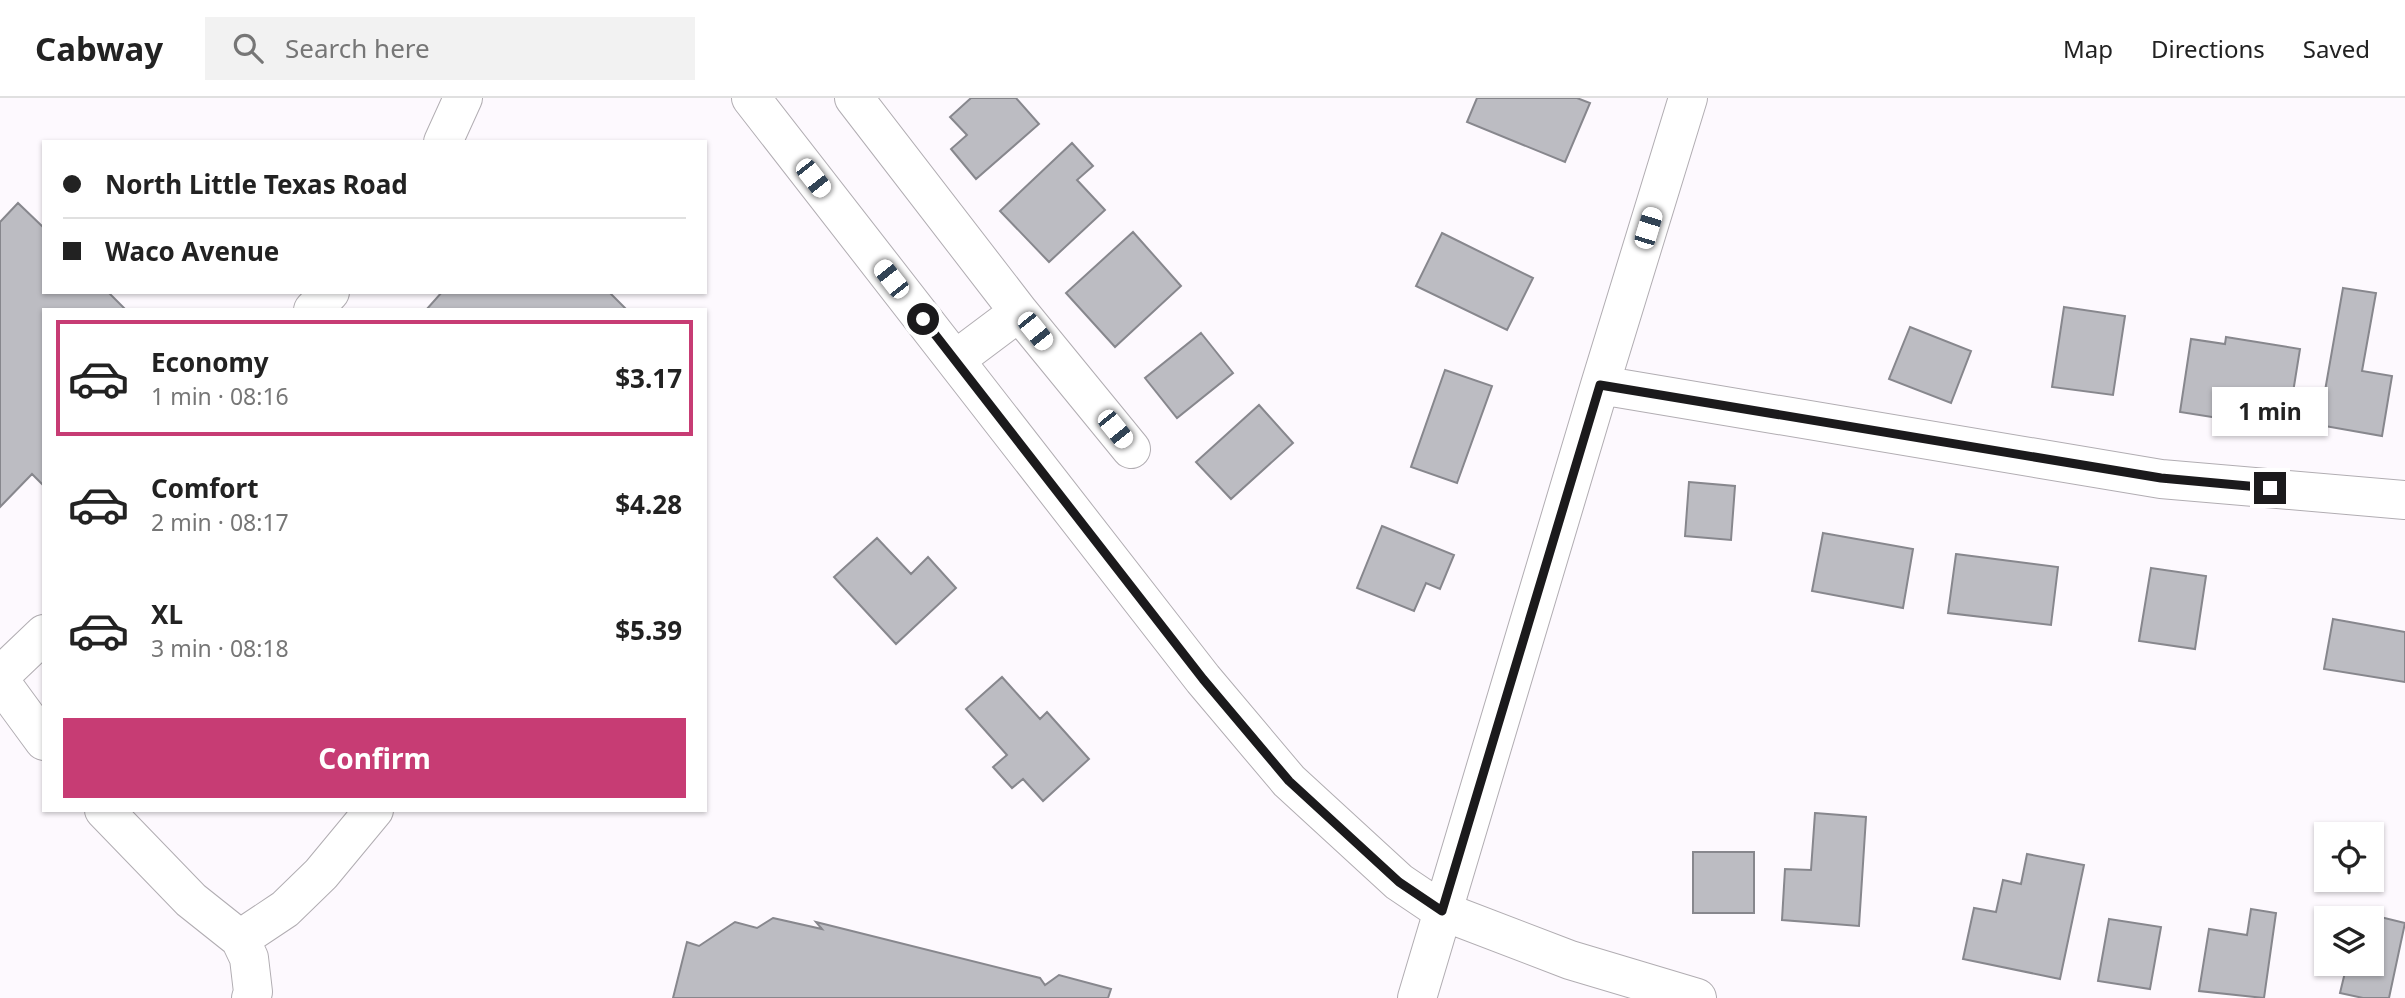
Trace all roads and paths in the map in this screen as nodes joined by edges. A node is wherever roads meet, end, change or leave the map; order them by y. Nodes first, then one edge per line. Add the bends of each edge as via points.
1 (463, 98) edge
2 (751, 98) edge
3 (854, 98) edge
4 (1688, 98) edge
5 (444, 140) edge
6 (328, 294) edge
7 (315, 308) edge
8 (1019, 312) junction
9 (955, 360) junction
10 (1600, 385) junction
11 (1131, 449) dead end
12 (2405, 500) edge
13 (42, 636) edge
14 (0, 678) edge
15 (42, 738) edge
16 (106, 812) edge
17 (372, 812) edge
18 (1442, 911) junction
19 (240, 939) junction
20 (1686, 996) edge
21 (251, 998) edge
22 (1417, 998) edge

1 - 5 street
2 - 9 street
3 - 8 street
4 - 10 street
6 - 7 street
8 - 9 street
8 - 11 street
9 - 18 street via 1203,679 1289,781 1399,882
10 - 12 street via 2161,478
10 - 18 street
13 - 14 street
14 - 15 street
16 - 19 street via 191,900
17 - 19 street via 294,900
18 - 20 street via 1570,960
18 - 22 street
19 - 21 street via 249,958

